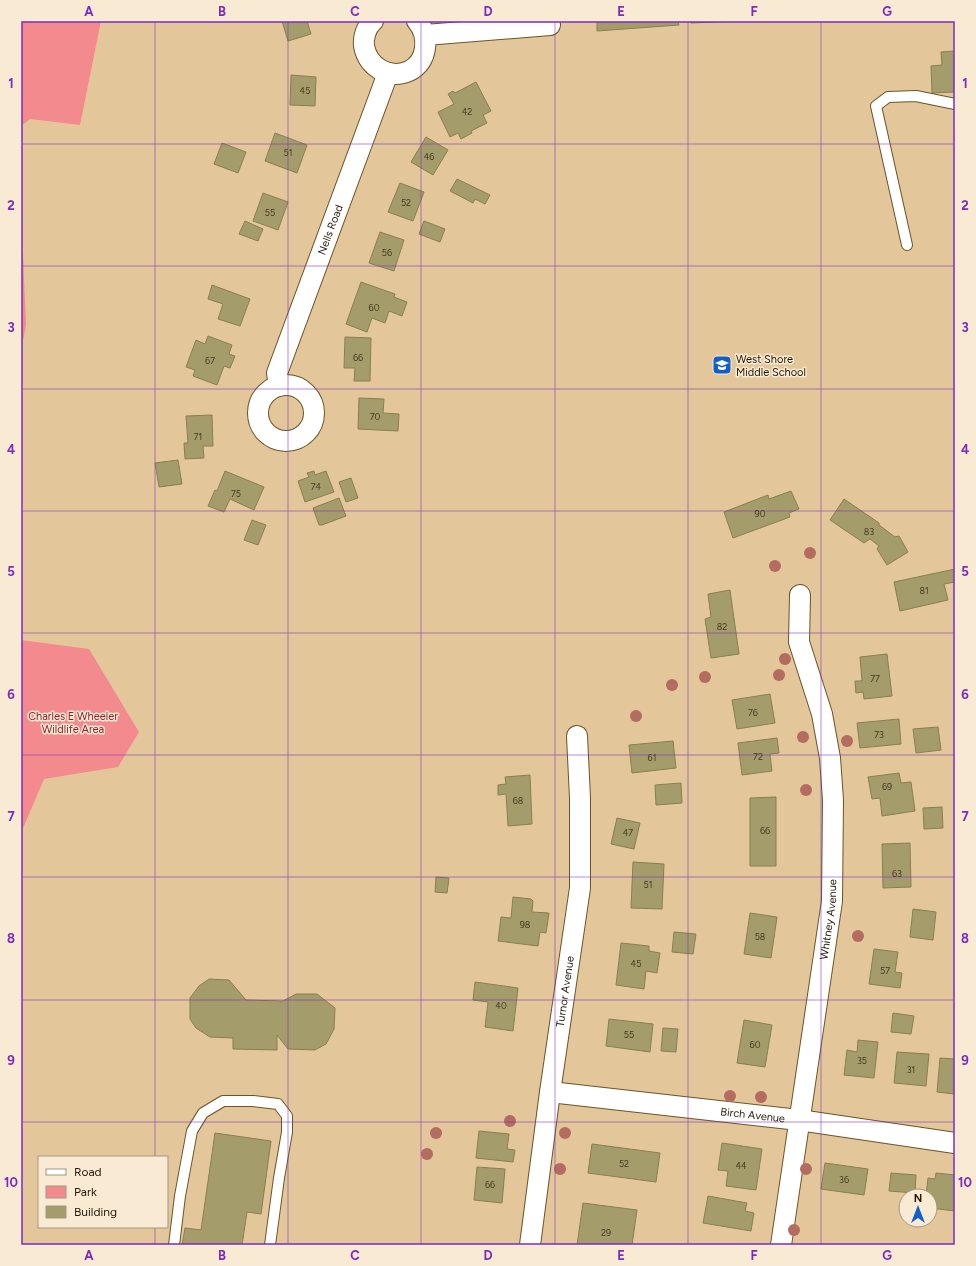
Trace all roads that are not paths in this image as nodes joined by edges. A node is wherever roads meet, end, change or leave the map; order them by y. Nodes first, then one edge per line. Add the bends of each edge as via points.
1 (373, 21) edge
2 (550, 26) dead end
3 (421, 28) edge
4 (388, 73) junction
5 (955, 104) edge
6 (907, 245) dead end
7 (279, 386) dead end
8 (800, 595) dead end
9 (577, 736) dead end
10 (550, 1092) junction
11 (799, 1120) junction
12 (955, 1143) edge
13 (174, 1245) edge
14 (270, 1245) edge
15 (530, 1245) edge
16 (781, 1245) edge

1 - 4 street via 365,33 365,53 374,66
2 - 3 street
3 - 4 street via 426,46 417,65 399,74
4 - 7 street, Nells Road via 277,373
5 - 6 lane via 916,96 888,97 876,106
8 - 11 street, Whitney Avenue via 799,642 822,714 830,758 833,800 832,901
9 - 10 street, Turnor Avenue via 580,888
10 - 11 street, Birch Avenue
10 - 15 street, Turnor Avenue
11 - 12 street, Birch Avenue
11 - 16 street, Whitney Avenue
13 - 14 lane via 192,1130 203,1113 223,1101 253,1101 278,1104 286,1116 287,1132

